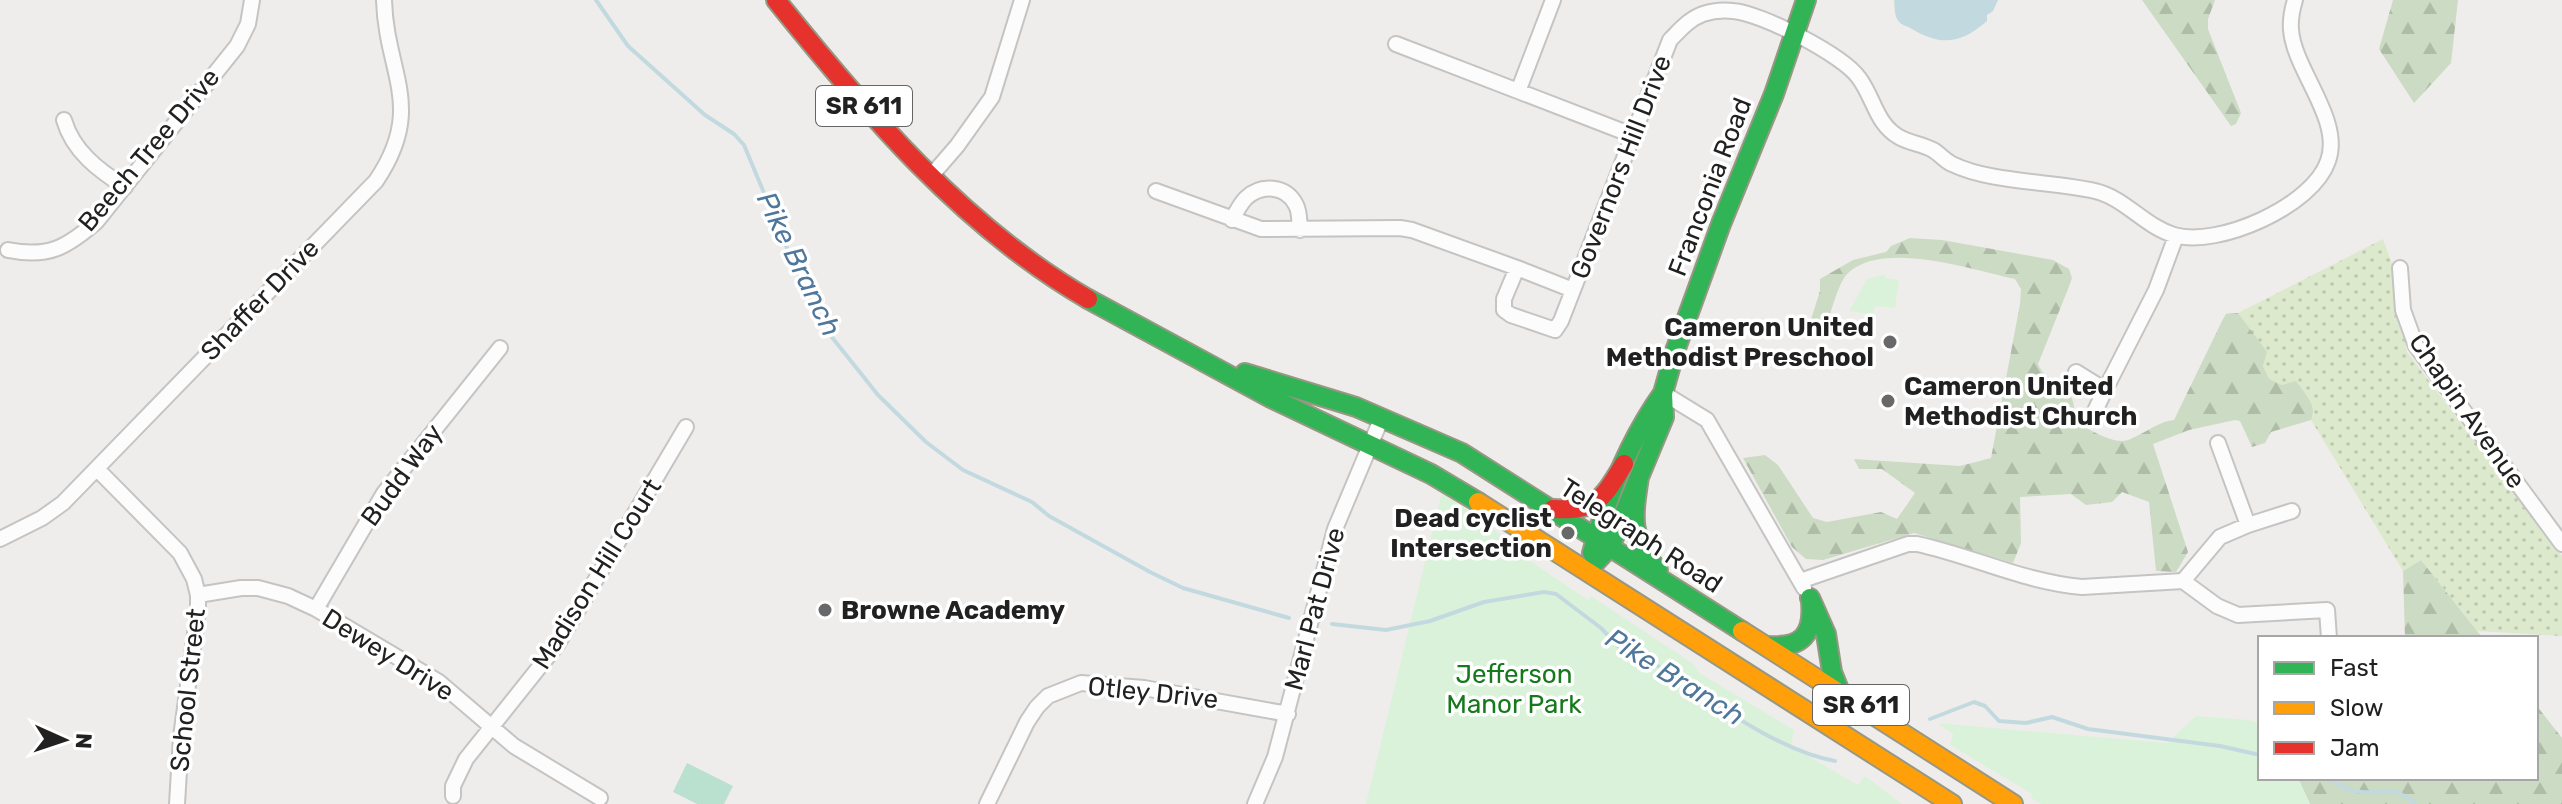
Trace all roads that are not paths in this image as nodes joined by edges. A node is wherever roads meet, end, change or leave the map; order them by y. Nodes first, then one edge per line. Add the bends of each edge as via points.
1 (252, 0) edge
2 (384, 0) edge
3 (776, 0) edge
4 (1022, 0) edge
5 (1553, 0) edge
6 (1806, 0) edge
7 (2295, 0) edge
8 (1796, 35) junction
9 (1396, 44) dead end
10 (1519, 89) junction
11 (64, 120) dead end
12 (1632, 135) junction
13 (931, 176) junction
14 (125, 187) junction
15 (1156, 191) dead end
16 (1232, 220) junction
17 (1300, 230) junction
18 (2176, 236) junction
19 (8, 250) dead end
20 (1517, 268) junction
21 (2400, 268) dead end
22 (1573, 290) junction
23 (500, 348) dead end
24 (1215, 366) junction
25 (2076, 372) dead end
26 (2105, 390) junction
27 (1663, 393) junction
28 (2094, 413) dead end
29 (1382, 417) junction
30 (686, 427) dead end
31 (1370, 443) junction
32 (2218, 443) dead end
33 (1624, 464) junction
34 (98, 470) junction
35 (1639, 477) junction
36 (1549, 508) junction
37 (2292, 511) dead end
38 (2248, 525) junction
39 (0, 539) edge
40 (1603, 542) junction
41 (2562, 544) edge
42 (1588, 570) junction
43 (1800, 581) junction
44 (2183, 581) junction
45 (198, 595) junction
46 (1810, 598) junction
47 (316, 609) junction
48 (1707, 609) junction
49 (2329, 636) edge
50 (1768, 646) junction
51 (1840, 692) junction
52 (1288, 714) junction
53 (491, 727) junction
54 (453, 796) dead end
55 (600, 798) dead end
56 (177, 804) edge
57 (987, 804) edge
58 (1255, 804) edge
59 (1952, 804) edge
60 (2013, 804) edge

1 - 14 street, Beech Tree Drive via 237,46
2 - 34 street, Shaffer Drive via 402,105 396,145 386,166 366,193
3 - 13 main road, Telegraph Road / SR 611 via 846,87
4 - 13 street via 992,97
5 - 10 street
6 - 8 main road, Franconia Road
7 - 18 street via 2292,38 2327,124 2329,161 2302,197 2250,225 2211,235
8 - 12 street, Governors Hill Drive via 1752,15 1702,14 1670,40
8 - 18 street, Governors Hill Drive via 1843,61 1860,79 1885,127 1901,139 1964,168 2109,195
8 - 27 main road, Franconia Road via 1721,224
9 - 10 street
10 - 12 street
11 - 14 street via 83,155
12 - 22 street, Governors Hill Drive
13 - 24 main road, Telegraph Road / SR 611 via 1010,248 1053,279
14 - 19 street, Beech Tree Drive via 96,222 70,241 43,253
15 - 16 street, Governors Hill Drive
16 - 17 street, Governors Hill Drive via 1261,229
16 - 17 street via 1250,195 1273,188 1294,202
17 - 20 street, Governors Hill Drive via 1412,230
18 - 26 street via 2156,290
20 - 22 street, Governors Hill Drive
20 - 22 street, Governors Hill Drive via 1504,310 1535,325 1557,329
21 - 41 street, Chapin Avenue via 2403,310 2416,346
23 - 47 street, Budd Way via 384,493
24 - 29 main road, Telegraph Road / SR 611 via 1275,380
24 - 31 main road, Telegraph Road / SR 611
25 - 26 street
26 - 28 street
27 - 33 main road, Franconia Road
27 - 35 main road, Franconia Road via 1664,417
27 - 43 street via 1707,420
29 - 31 street, Marl Pat Drive
29 - 36 main road, Telegraph Road / SR 611 via 1462,453
30 - 53 street, Madison Hill Court via 557,645
31 - 42 main road, Telegraph Road / SR 611
31 - 52 street, Marl Pat Drive via 1339,516
32 - 38 street
33 - 36 main road via 1606,493 1588,509
33 - 40 main road, Franconia Road
34 - 39 street, Shaffer Drive via 42,518
34 - 45 street, School Street via 180,553
35 - 40 main road, Franconia Road
35 - 48 main road via 1633,522 1641,552
36 - 40 main road, Telegraph Road / SR 611
37 - 38 street
38 - 44 street via 2220,537
40 - 42 main road, Franconia Road
40 - 48 main road, Telegraph Road / SR 611
42 - 59 main road, Telegraph Road / SR 611
43 - 44 street via 1908,544 2066,585
43 - 46 street
44 - 49 street via 2238,615 2327,610
45 - 47 street, Dewey Drive via 258,588
45 - 56 street, School Street
46 - 50 main road via 1808,634 1791,647
46 - 51 main road via 1826,634
47 - 53 street, Dewey Drive via 439,682
48 - 50 main road, Telegraph Road / SR 611
50 - 51 main road, Telegraph Road / SR 611
51 - 60 main road, Telegraph Road / SR 611
52 - 57 street, Otley Drive via 1144,688 1081,683 1048,696 1037,707
52 - 58 street, Marl Pat Drive
53 - 54 street, Madison Hill Court via 460,769
53 - 55 street, Dewey Drive

